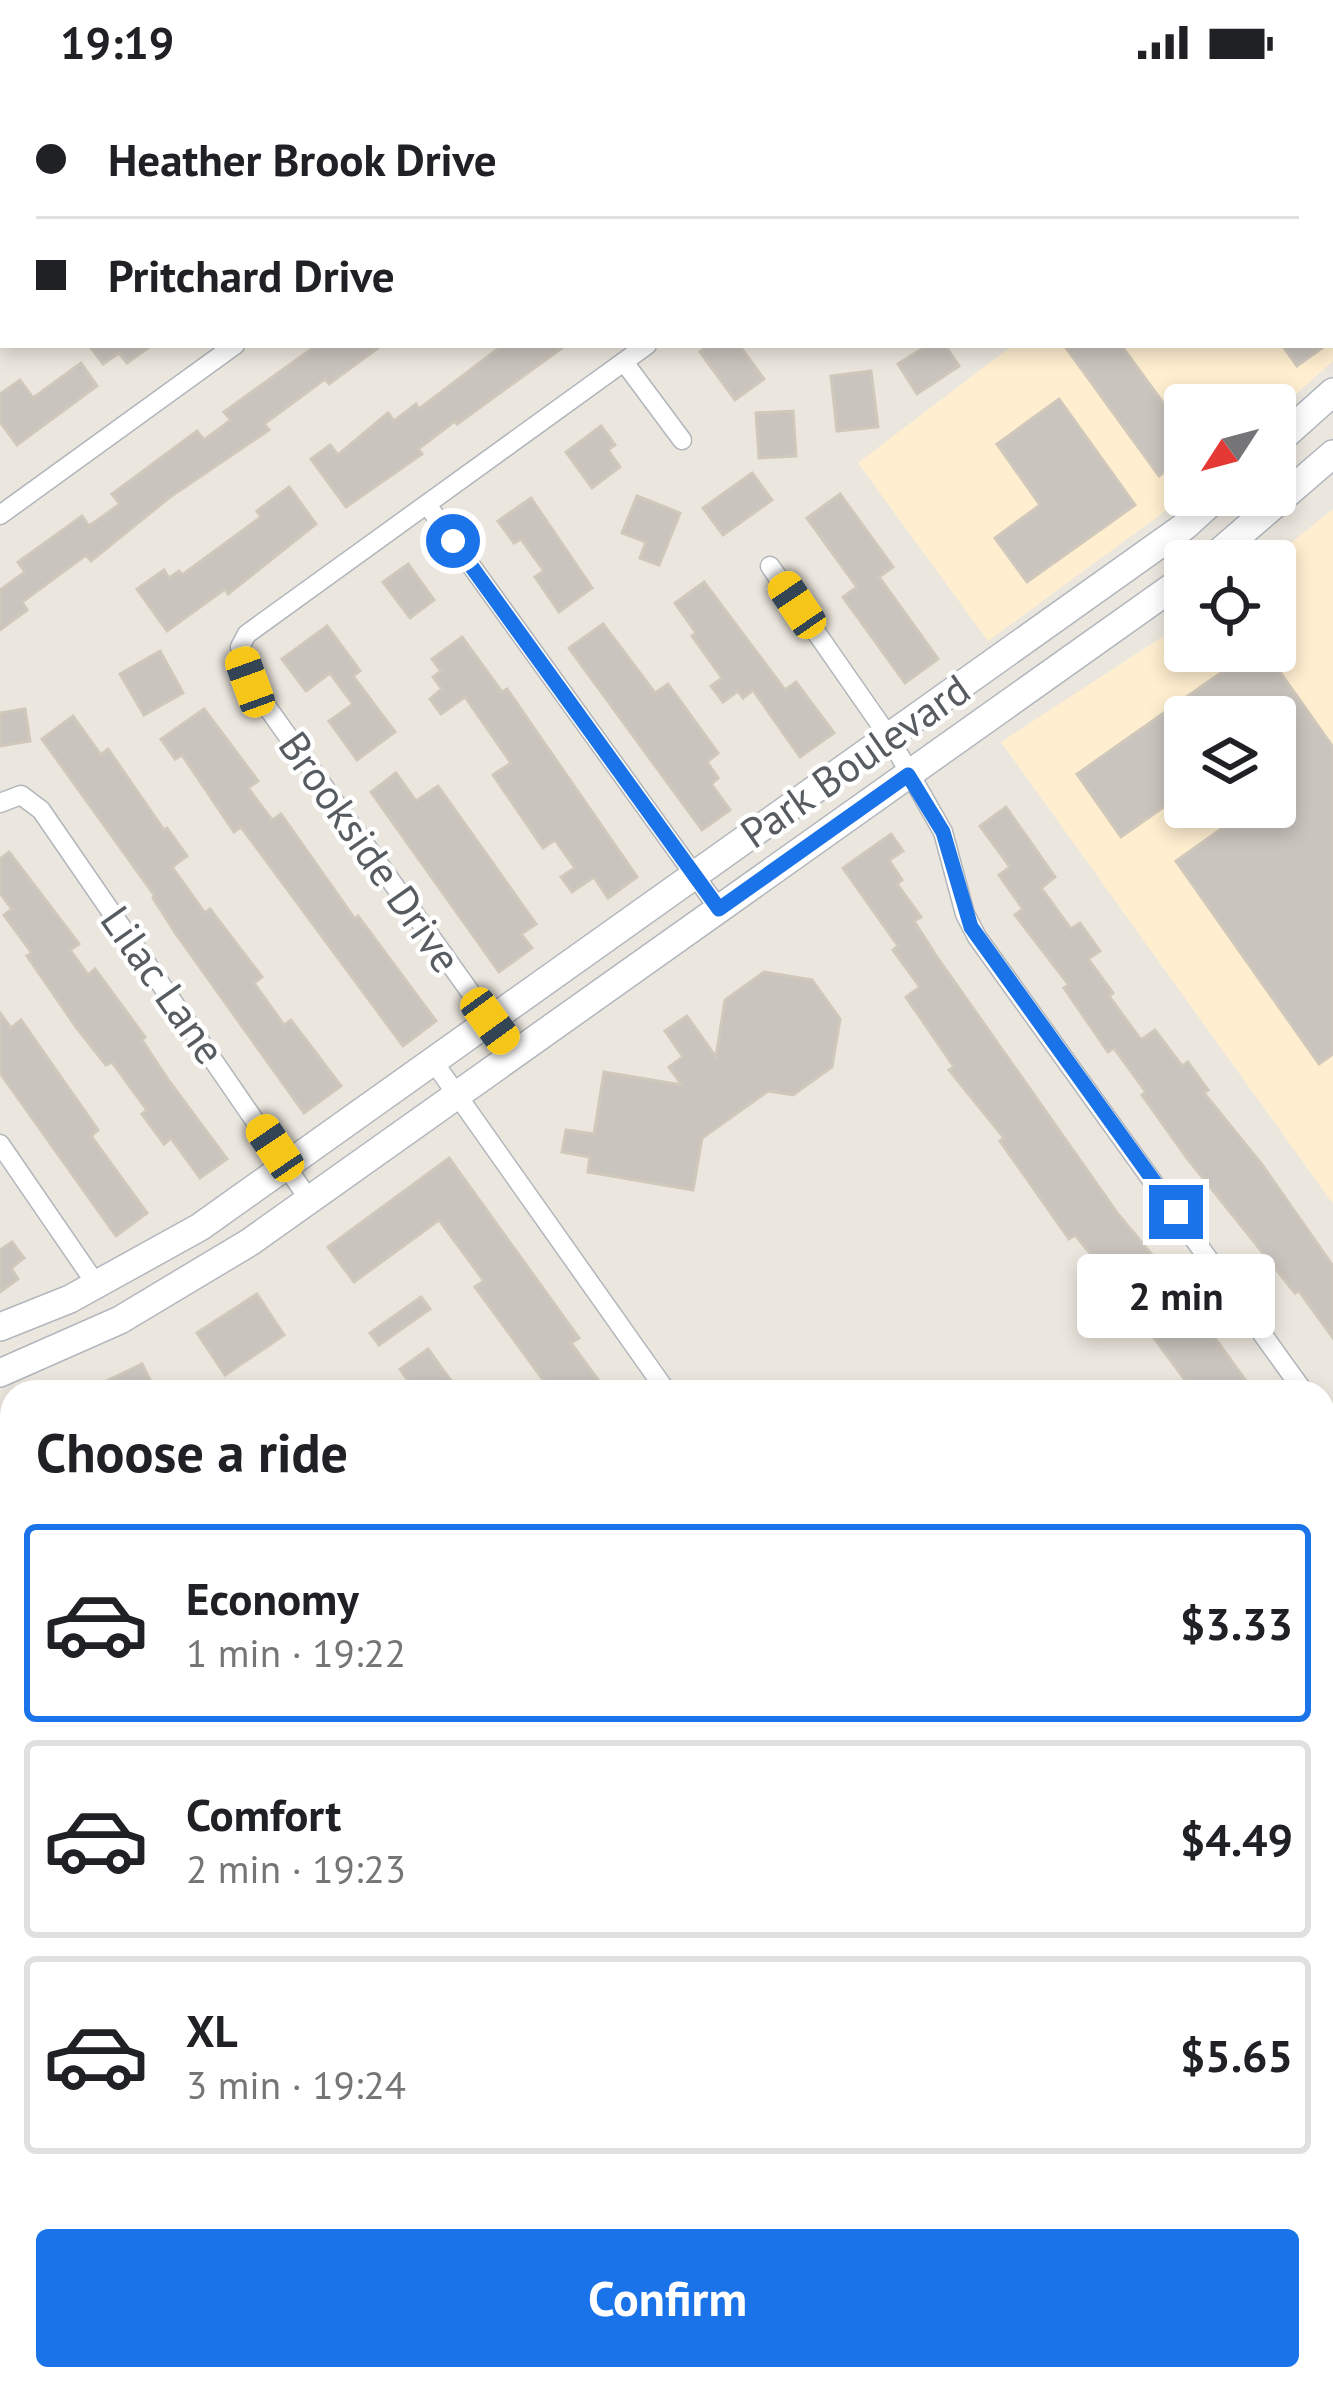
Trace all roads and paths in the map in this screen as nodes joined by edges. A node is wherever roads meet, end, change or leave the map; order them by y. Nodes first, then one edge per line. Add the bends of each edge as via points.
1 (231, 348) edge
2 (642, 348) edge
3 (624, 362) junction
4 (1333, 392) edge
5 (1296, 425) edge
6 (682, 440) dead end
7 (1333, 454) edge
8 (428, 506) junction
9 (0, 515) edge
10 (1196, 516) edge
11 (1193, 519) junction
12 (1206, 540) edge
13 (1234, 540) edge
14 (770, 566) dead end
15 (1164, 593) edge
16 (889, 737) junction
17 (908, 775) junction
18 (0, 803) edge
19 (695, 875) junction
20 (719, 909) junction
21 (490, 1021) junction
22 (515, 1055) junction
23 (434, 1060) junction
24 (459, 1095) junction
25 (0, 1144) edge
26 (286, 1165) junction
27 (310, 1201) junction
28 (96, 1284) junction
29 (0, 1328) edge
30 (0, 1373) edge
31 (659, 1380) edge
32 (1295, 1380) edge

1 - 9 street
2 - 3 street, Brookside Drive
3 - 6 street
3 - 8 street, Brookside Drive
4 - 5 main road
7 - 13 main road
8 - 19 street
8 - 21 street, Brookside Drive via 247,634 241,657 250,682
10 - 11 main road, Park Boulevard
11 - 12 main road
11 - 16 main road, Park Boulevard
14 - 16 street
15 - 17 main road, Park Boulevard
16 - 17 street
16 - 19 main road, Park Boulevard
17 - 20 main road, Park Boulevard
17 - 32 street via 943,832 977,937
18 - 26 street, Lilac Lane via 21,795 41,810
19 - 20 street
19 - 21 main road, Park Boulevard
20 - 22 main road, Park Boulevard
21 - 22 street, Brookside Drive
21 - 23 main road, Park Boulevard
22 - 24 main road, Park Boulevard
23 - 24 street
23 - 26 main road, Park Boulevard
24 - 27 main road, Park Boulevard
24 - 31 street
25 - 28 street
26 - 27 street, Lilac Lane
26 - 28 main road, Park Boulevard via 164,1249
27 - 30 main road, Park Boulevard via 120,1319
28 - 29 main road, Park Boulevard

